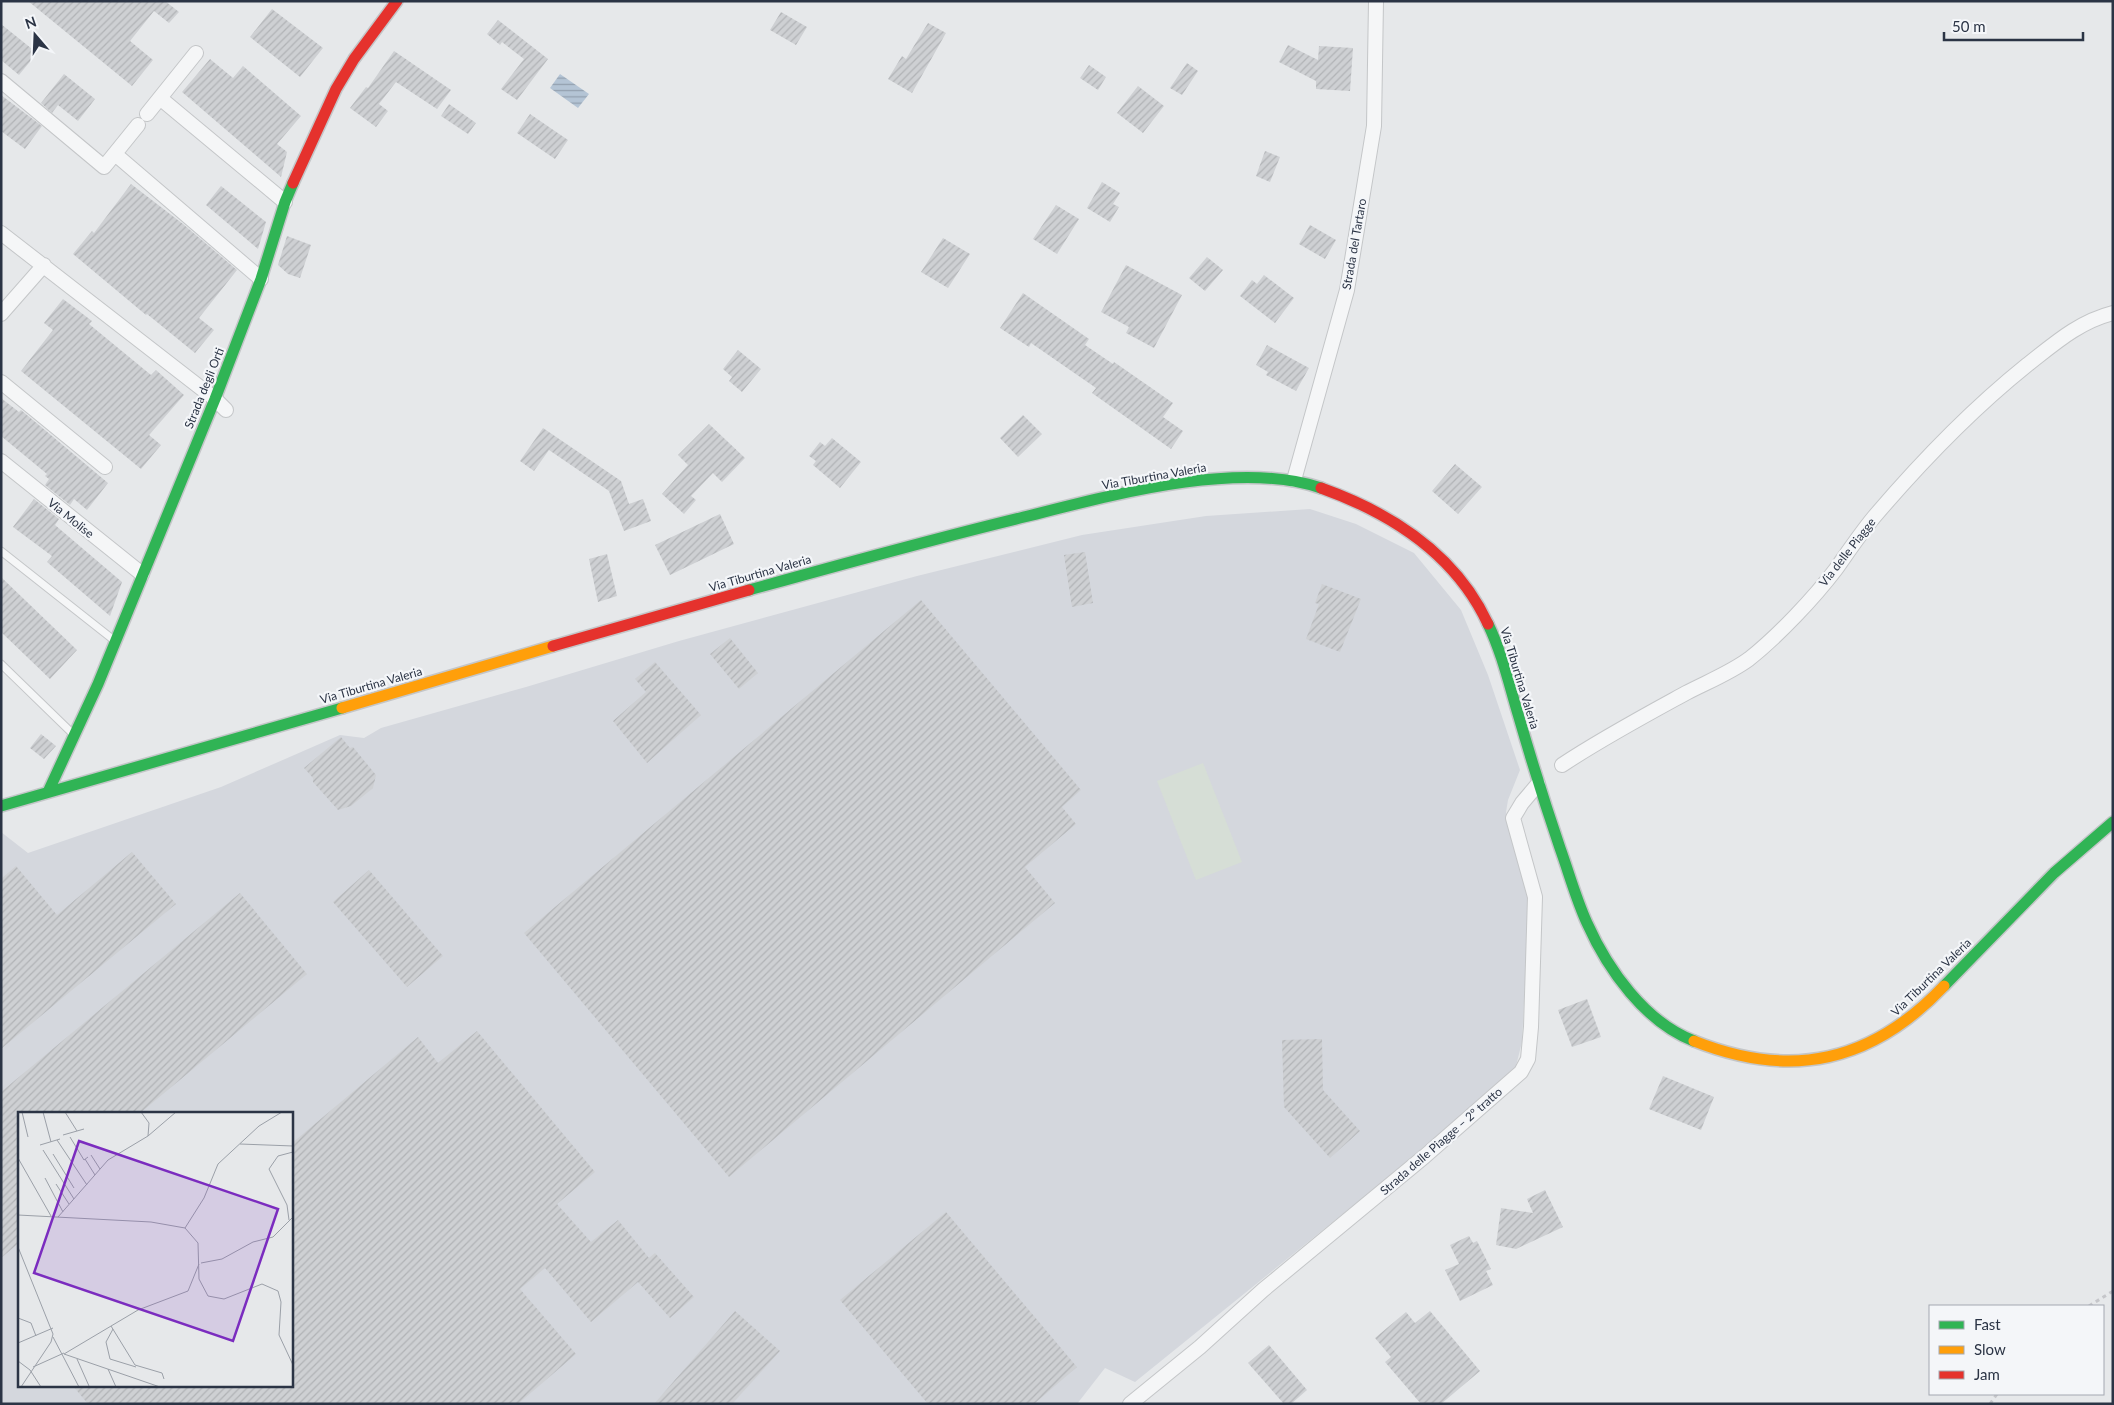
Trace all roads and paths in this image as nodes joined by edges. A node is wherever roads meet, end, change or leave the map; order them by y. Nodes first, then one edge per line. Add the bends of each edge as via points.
1 (397, 1) edge
2 (1376, 1) edge
3 (196, 53) dead end
4 (1, 81) edge
5 (160, 98) junction
6 (115, 154) junction
7 (285, 202) junction
8 (1, 232) edge
9 (44, 265) junction
10 (261, 278) junction
11 (2113, 313) edge
12 (1, 314) edge
13 (1, 382) edge
14 (215, 399) junction
15 (226, 410) dead end
16 (1, 461) edge
17 (105, 467) dead end
18 (1294, 480) junction
19 (1, 551) edge
20 (142, 574) junction
21 (115, 641) junction
22 (1, 664) edge
23 (74, 735) junction
24 (1562, 765) dead end
25 (1538, 784) junction
26 (48, 792) junction
27 (1, 806) edge
28 (2113, 822) edge
29 (2113, 1291) edge
30 (2091, 1305) edge
31 (1130, 1404) edge

1 - 7 main road, Strada degli Orti via 359,50 336,90
2 - 18 street, Strada del Tartaro via 1374,126 1347,290
3 - 5 street
4 - 6 street via 104,167
5 - 6 street
5 - 7 street
6 - 10 street
7 - 10 main road, Strada degli Orti
8 - 9 street
9 - 12 street
9 - 14 street
10 - 14 main road, Strada degli Orti
11 - 24 street, Via delle Piagge via 2095,318 2069,332 1989,396 1897,491 1805,604 1749,659
13 - 17 street
14 - 15 street
14 - 20 main road, Strada degli Orti
16 - 20 street, Via Molise
18 - 25 main road, Via Tiburtina Valeria via 1337,494 1396,521 1445,561 1464,582 1495,636
18 - 26 main road, Via Tiburtina Valeria via 1212,479 1176,483 988,526 775,583
19 - 21 lane
20 - 21 main road, Strada degli Orti
21 - 23 main road, Strada degli Orti
22 - 23 lane
23 - 26 main road, Strada degli Orti
25 - 28 main road, Via Tiburtina Valeria via 1588,927 1634,996 1662,1024 1684,1037 1732,1054 1774,1062 1802,1062 1833,1056 1863,1046 1894,1030 1923,1007 2028,899
25 - 31 street, Strada delle Piagge – 2º tratto via 1514,818 1535,897 1531,1027 1528,1058 1521,1072
26 - 27 main road, Via Tiburtina Valeria
29 - 30 path

